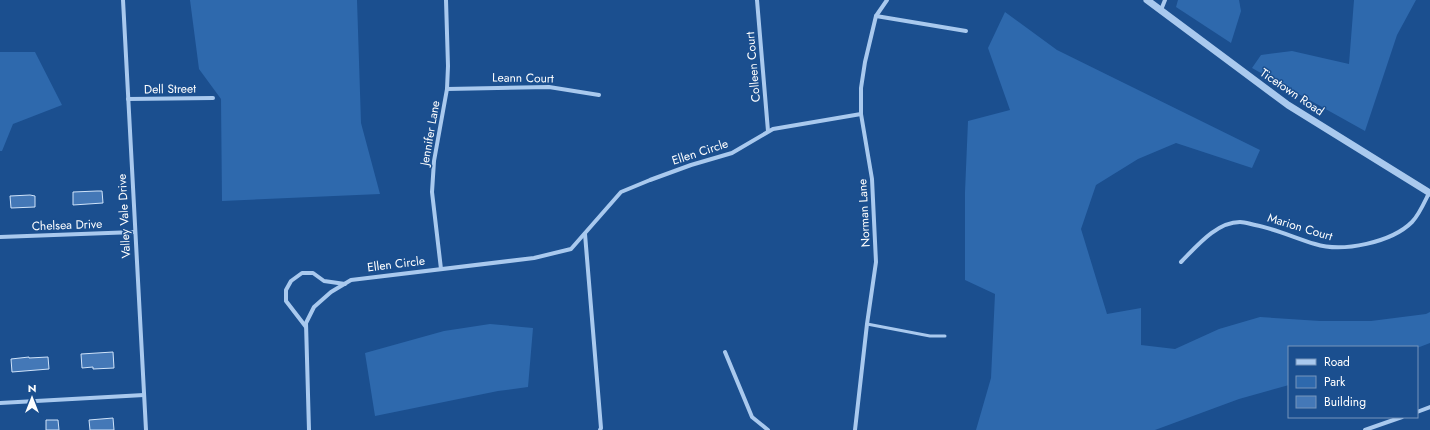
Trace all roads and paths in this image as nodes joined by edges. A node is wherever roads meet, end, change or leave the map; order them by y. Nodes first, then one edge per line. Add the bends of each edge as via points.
1 (123, 0) edge
2 (446, 0) edge
3 (757, 0) edge
4 (887, 0) edge
5 (1147, 0) edge
6 (1165, 0) edge
7 (1161, 10) junction
8 (876, 16) junction
9 (966, 31) dead end
10 (447, 89) junction
11 (599, 95) dead end
12 (213, 98) dead end
13 (128, 99) junction
14 (861, 114) junction
15 (768, 132) junction
16 (1430, 193) edge
17 (135, 232) junction
18 (585, 234) junction
19 (0, 237) edge
20 (1181, 262) dead end
21 (441, 269) junction
22 (345, 284) junction
23 (867, 324) junction
24 (306, 328) junction
25 (945, 336) dead end
26 (725, 352) dead end
27 (144, 395) junction
28 (0, 402) edge
29 (1430, 407) edge
30 (1418, 412) edge
31 (1399, 418) edge
32 (601, 429) edge
33 (146, 430) edge
34 (309, 430) edge
35 (768, 430) edge
36 (855, 430) edge
37 (1365, 430) edge

1 - 13 street, Valley Vale Drive
2 - 10 street, Jennifer Lane
3 - 15 street, Colleen Court
4 - 8 street, Norman Lane
5 - 7 street, Ticetown Road
6 - 7 street
7 - 16 street, Ticetown Road via 1288,105
8 - 9 street
8 - 14 street, Norman Lane via 861,88
10 - 11 street, Leann Court via 549,87
10 - 21 street, Jennifer Lane via 434,161 432,192
12 - 13 street, Dell Street
13 - 17 street, Valley Vale Drive
14 - 15 street, Ellen Circle
14 - 23 street, Norman Lane via 872,179 876,262
15 - 18 street, Ellen Circle via 732,153 677,170 621,192
16 - 20 street, Marion Court via 1413,221 1395,234 1359,247 1331,248 1272,228 1240,222 1222,226 1208,234
17 - 19 street, Chelsea Drive
17 - 27 street, Valley Vale Drive
18 - 21 street, Ellen Circle via 571,250 534,258
18 - 32 street
21 - 22 street, Ellen Circle via 351,280
22 - 24 street, Ellen Circle via 314,307
22 - 24 street, Ellen Circle via 324,281 313,273 302,273 291,281 286,290 286,301
23 - 25 lane via 930,336
23 - 36 street, Norman Lane
24 - 34 street, Ellen Circle
26 - 35 street via 752,417
27 - 28 street
27 - 33 street, Valley Vale Drive
29 - 30 street
31 - 37 street

